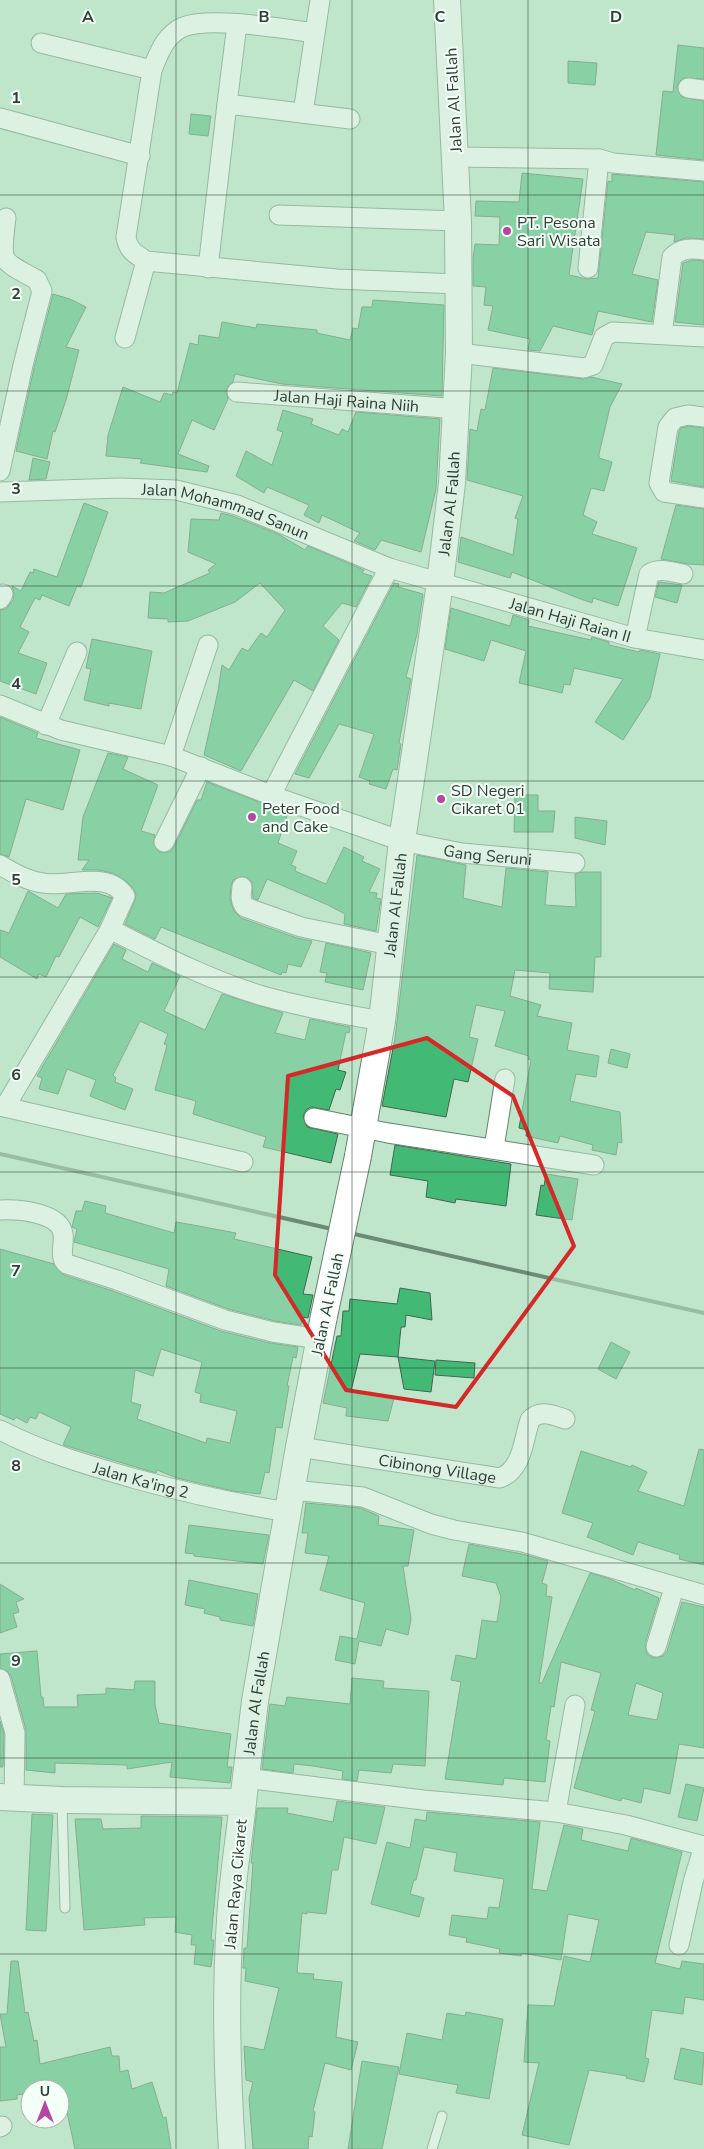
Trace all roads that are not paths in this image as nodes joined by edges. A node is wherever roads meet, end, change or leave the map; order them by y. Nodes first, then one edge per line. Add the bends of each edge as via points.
1 (320, 0) edge
2 (447, 0) edge
3 (237, 24) junction
4 (314, 33) junction
5 (40, 43) dead end
6 (152, 70) junction
7 (227, 104) junction
8 (303, 113) junction
9 (0, 118) edge
10 (350, 119) dead end
11 (140, 156) junction
12 (604, 163) junction
13 (456, 164) junction
14 (704, 171) edge
15 (279, 215) dead end
16 (6, 218) dead end
17 (458, 221) junction
18 (704, 250) edge
19 (146, 261) junction
20 (208, 268) junction
21 (588, 268) dead end
22 (458, 284) junction
23 (662, 334) junction
24 (704, 337) edge
25 (124, 338) dead end
26 (459, 353) junction
27 (237, 392) dead end
28 (458, 409) junction
29 (696, 416) edge
30 (0, 471) edge
31 (0, 492) edge
32 (704, 498) edge
33 (389, 568) junction
34 (683, 574) dead end
35 (440, 583) junction
36 (636, 638) junction
37 (208, 645) dead end
38 (704, 650) edge
39 (77, 652) dead end
40 (0, 705) edge
41 (46, 725) junction
42 (171, 756) junction
43 (201, 767) junction
44 (271, 795) junction
45 (164, 842) dead end
46 (402, 842) junction
47 (575, 863) dead end
48 (0, 865) edge
49 (242, 887) dead end
50 (110, 928) junction
51 (390, 945) junction
52 (382, 1021) junction
53 (506, 1079) dead end
54 (3, 1106) edge
55 (314, 1118) dead end
56 (363, 1127) junction
57 (494, 1148) junction
58 (243, 1162) dead end
59 (594, 1164) dead end
60 (0, 1210) edge
61 (322, 1328) junction
62 (566, 1419) dead end
63 (0, 1430) edge
64 (299, 1447) junction
65 (291, 1501) junction
66 (674, 1588) junction
67 (704, 1595) edge
68 (656, 1647) dead end
69 (0, 1680) edge
70 (575, 1706) dead end
71 (244, 1790) junction
72 (7, 1798) edge
73 (62, 1800) junction
74 (556, 1812) junction
75 (704, 1846) edge
76 (65, 1908) dead end
77 (679, 1945) dead end
78 (442, 2116) dead end
79 (232, 2149) edge
80 (432, 2149) edge

1 - 4 street
2 - 13 street, Jalan Al Fallah
3 - 4 street
3 - 6 street via 200,23 183,27 162,46
3 - 7 street
4 - 8 street
5 - 6 street
6 - 11 street
7 - 8 street
7 - 20 street
8 - 10 street
9 - 11 street
11 - 19 street via 126,237 131,251
12 - 13 street
12 - 14 street
12 - 21 street
13 - 17 street, Jalan Al Fallah
15 - 17 street
16 - 30 street via 0,246 4,263 37,280 42,292
17 - 22 street, Jalan Al Fallah
18 - 23 street via 685,249 672,257
19 - 20 street
19 - 25 street
20 - 22 street via 337,279
22 - 26 street, Jalan Al Fallah
23 - 24 street
23 - 26 street via 620,331 608,334 601,343 596,361 584,368
26 - 28 street, Jalan Al Fallah
27 - 28 street, Jalan Haji Raina Niih
28 - 35 street, Jalan Al Fallah
29 - 32 street via 675,418 668,427 659,483 664,492
31 - 33 street, Jalan Mohammad Sanun via 120,488 176,490 237,505
33 - 35 street, Jalan Mohammad Sanun
33 - 44 street
34 - 36 street via 660,570 650,574
35 - 36 street, Jalan Haji Raian II
35 - 46 street, Jalan Al Fallah
36 - 38 street, Jalan Haji Raian II
37 - 42 street
39 - 41 street
40 - 41 street, Gang Seruni
41 - 42 street, Gang Seruni
42 - 43 street, Gang Seruni
43 - 44 street, Gang Seruni
43 - 45 street
44 - 46 street, Gang Seruni
46 - 47 street, Gang Seruni via 462,853
46 - 51 street, Jalan Al Fallah
48 - 50 street via 46,884 95,881 110,884 123,893 124,899
49 - 51 street via 240,897 246,907 301,927
50 - 52 street via 175,962 260,995 323,1011
50 - 54 street
51 - 52 street, Jalan Al Fallah
52 - 56 street, Jalan Al Fallah
53 - 57 street
54 - 58 street
55 - 56 street
56 - 57 street
56 - 61 street, Jalan Al Fallah, bridge
57 - 59 street
60 - 61 street via 22,1210 56,1222 64,1235 63,1261 74,1267 225,1320 274,1332
61 - 64 street, Jalan Al Fallah
62 - 64 street, Cibinong Village via 534,1415 517,1466 500,1478
63 - 65 street, Jalan Ka'ing 2 via 62,1458 196,1496 238,1505
64 - 65 street, Jalan Al Fallah
65 - 66 street, Jalan Ka'ing 2 via 363,1497 431,1524 522,1542
65 - 71 street, Jalan Al Fallah via 255,1701
66 - 67 street, Jalan Ka'ing 2
66 - 68 street
69 - 72 street via 15,1733
70 - 74 street
71 - 73 street, Jalan Raya Cikaret
71 - 74 street via 423,1800
71 - 79 street, Jalan Raya Cikaret via 230,1919 226,2022
72 - 73 street, Jalan Raya Cikaret
73 - 76 lane
74 - 75 street via 626,1825
75 - 77 street
78 - 80 lane

